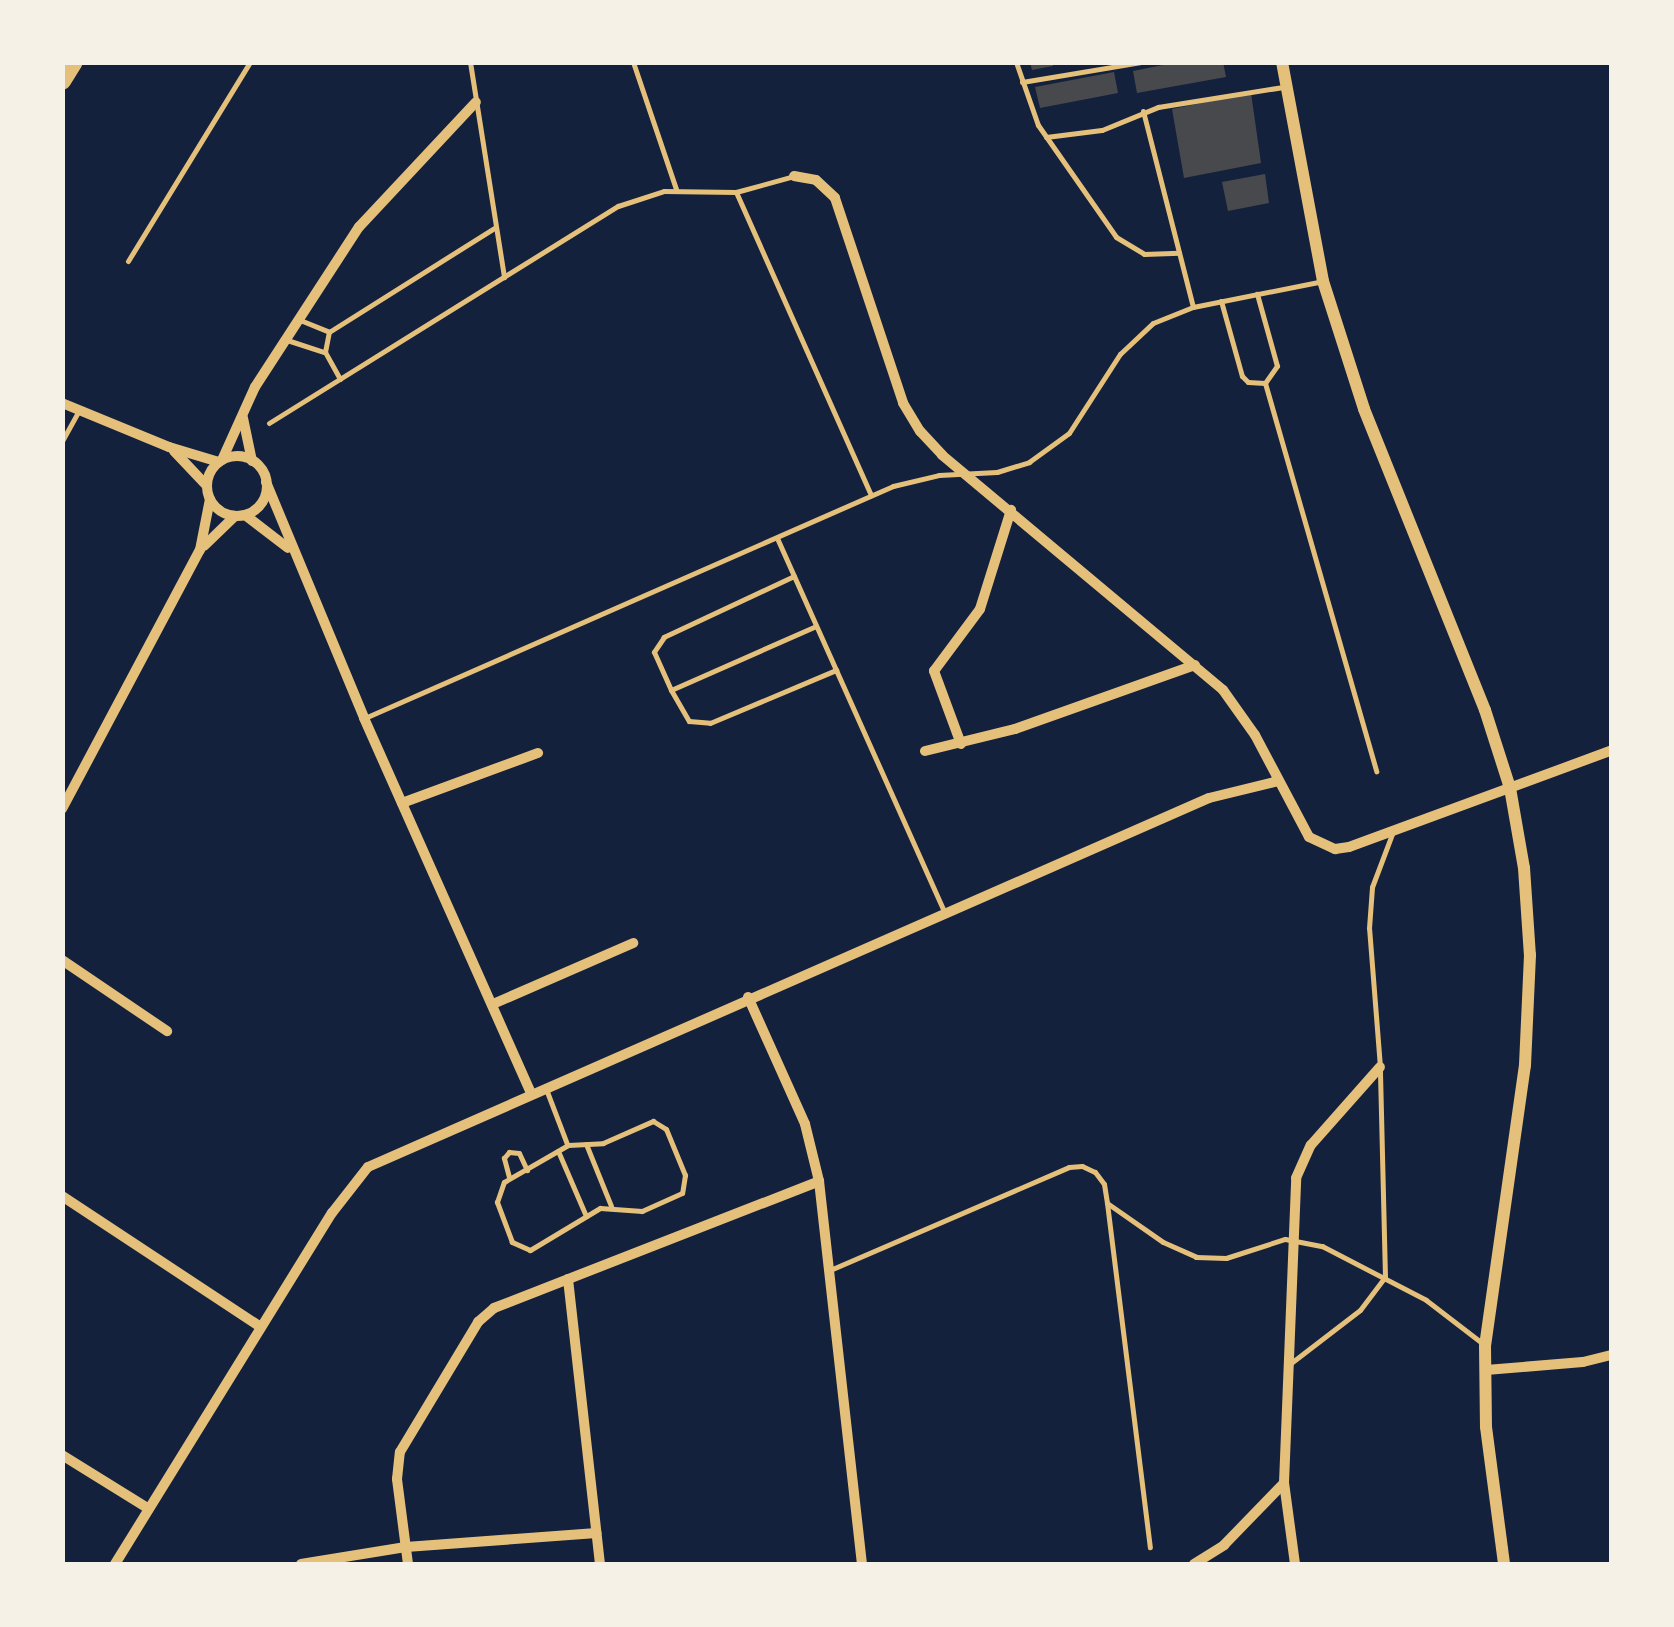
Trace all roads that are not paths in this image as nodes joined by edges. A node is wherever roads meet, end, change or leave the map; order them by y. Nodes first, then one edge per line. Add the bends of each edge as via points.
1 (74, 62) edge
2 (250, 62) edge
3 (470, 62) edge
4 (633, 62) edge
5 (1016, 62) edge
6 (1142, 62) edge
7 (1282, 62) edge
8 (62, 81) edge
9 (1022, 82) junction
10 (1286, 87) junction
11 (476, 102) junction
12 (1144, 111) junction
13 (1046, 137) junction
14 (794, 176) joint
15 (676, 190) junction
16 (736, 192) junction
17 (496, 227) junction
18 (1179, 253) junction
19 (128, 261) dead end
20 (504, 276) junction
21 (1324, 281) junction
22 (1257, 294) junction
23 (1221, 301) junction
24 (1192, 306) junction
25 (298, 318) junction
26 (330, 332) junction
27 (284, 340) junction
28 (325, 352) junction
29 (340, 379) junction
30 (1265, 383) junction
31 (62, 403) edge
32 (79, 410) junction
33 (243, 416) junction
34 (269, 423) dead end
35 (62, 441) edge
36 (169, 448) junction
37 (221, 461) junction
38 (252, 461) junction
39 (966, 474) junction
40 (266, 482) junction
41 (207, 486) junction
42 (871, 495) junction
43 (210, 499) junction
44 (1012, 510) junction
45 (240, 516) junction
46 (777, 538) junction
47 (200, 550) junction
48 (296, 560) junction
49 (794, 576) junction
50 (816, 626) junction
51 (1195, 664) junction
52 (836, 670) junction
53 (671, 690) junction
54 (364, 718) junction
55 (961, 744) junction
56 (1612, 750) edge
57 (925, 751) dead end
58 (538, 753) dead end
59 (1376, 772) dead end
60 (1278, 781) junction
61 (1510, 788) junction
62 (402, 804) junction
63 (62, 809) edge
64 (1393, 831) junction
65 (944, 911) junction
66 (633, 943) dead end
67 (62, 960) edge
68 (748, 997) junction
69 (492, 1004) junction
70 (167, 1031) dead end
71 (1380, 1068) junction
72 (545, 1086) junction
73 (531, 1093) junction
74 (586, 1144) junction
75 (568, 1145) junction
76 (558, 1151) junction
77 (527, 1170) junction
78 (510, 1178) junction
79 (819, 1181) junction
80 (62, 1196) edge
81 (1106, 1203) junction
82 (611, 1206) junction
83 (586, 1216) junction
84 (1295, 1239) junction
85 (827, 1271) junction
86 (1386, 1278) junction
87 (568, 1279) junction
88 (261, 1327) junction
89 (1486, 1346) junction
90 (1612, 1356) edge
91 (1290, 1363) junction
92 (1486, 1370) junction
93 (62, 1456) edge
94 (1284, 1483) junction
95 (149, 1509) junction
96 (596, 1533) junction
97 (406, 1547) junction
98 (1150, 1547) dead end
99 (115, 1564) edge
100 (301, 1564) edge
101 (408, 1564) edge
102 (600, 1564) edge
103 (862, 1564) edge
104 (1194, 1564) edge
105 (1295, 1564) edge
106 (1504, 1564) edge

1 - 8 highway
2 - 19 lane
3 - 11 lane
4 - 15 lane
5 - 9 lane
6 - 9 lane
7 - 10 street
9 - 13 lane
10 - 12 lane
10 - 21 street
11 - 17 lane
11 - 25 street via 360,227
12 - 13 lane via 1102,130
12 - 18 lane
13 - 18 lane via 1116,237 1144,254
14 - 16 lane
14 - 39 street via 816,180 835,198 904,403 930,444
15 - 16 lane
15 - 20 lane via 618,206
16 - 42 lane
17 - 20 lane
17 - 26 lane
18 - 24 lane
20 - 29 lane
21 - 22 lane
21 - 61 street via 1364,409
22 - 23 lane
22 - 30 lane via 1276,366
23 - 24 lane
23 - 30 lane via 1242,376
24 - 39 lane via 1153,323 1130,343 1069,433 1044,454 1013,468
25 - 26 lane
25 - 27 street
26 - 28 lane
27 - 28 lane
27 - 33 street
28 - 29 lane
29 - 34 lane
30 - 59 lane
31 - 32 street
32 - 35 lane
32 - 36 street
33 - 37 street
33 - 38 street
36 - 37 street
36 - 41 street
37 - 38 street
37 - 41 street
38 - 40 street
39 - 42 lane
39 - 44 street
40 - 45 street via 262,502
40 - 48 street
41 - 43 street
42 - 46 lane
43 - 45 street via 225,514
43 - 47 street
44 - 51 street
44 - 55 street via 980,609 934,672
45 - 47 street
45 - 48 street via 270,531
46 - 49 lane
46 - 54 lane
47 - 63 street
48 - 54 street
49 - 50 lane
49 - 53 lane via 664,636 654,652
50 - 52 lane
50 - 53 lane
51 - 55 street
51 - 60 street via 1246,719
52 - 53 lane via 710,723 689,721
52 - 65 lane
54 - 62 street
55 - 57 street
56 - 61 street
58 - 62 street
60 - 64 street via 1309,837 1322,846 1349,848
60 - 65 street via 1209,798
61 - 64 street
61 - 89 street via 1529,938 1526,1046
62 - 69 street
64 - 71 lane via 1378,863 1370,907
65 - 68 street
66 - 69 street
67 - 70 street
68 - 72 street
68 - 79 street via 804,1124
69 - 73 street
71 - 84 street via 1302,1160 1294,1192
71 - 86 lane
72 - 73 street
72 - 75 lane
73 - 88 street via 368,1167 347,1189
74 - 75 lane
74 - 82 lane
74 - 82 lane via 658,1122 686,1175 682,1192 648,1210
75 - 76 lane
76 - 77 lane
76 - 83 lane
77 - 78 lane
77 - 78 lane via 519,1153 509,1152 504,1158
78 - 83 lane via 497,1202 520,1249 535,1248
79 - 85 street
79 - 87 street
80 - 88 street
81 - 84 lane via 1196,1257 1226,1258
81 - 85 lane via 1100,1177 1076,1166
81 - 98 lane
82 - 83 lane
84 - 86 lane
84 - 91 street
85 - 103 street
86 - 89 lane
86 - 91 lane via 1366,1304
87 - 96 street
87 - 97 street via 494,1308 478,1322 400,1452 396,1479
88 - 95 street
89 - 92 street
90 - 92 street
91 - 94 street
92 - 106 street via 1486,1427
93 - 95 street
94 - 104 street via 1224,1545
94 - 105 street
95 - 99 street
96 - 97 street
96 - 102 street
97 - 100 street
97 - 101 street

